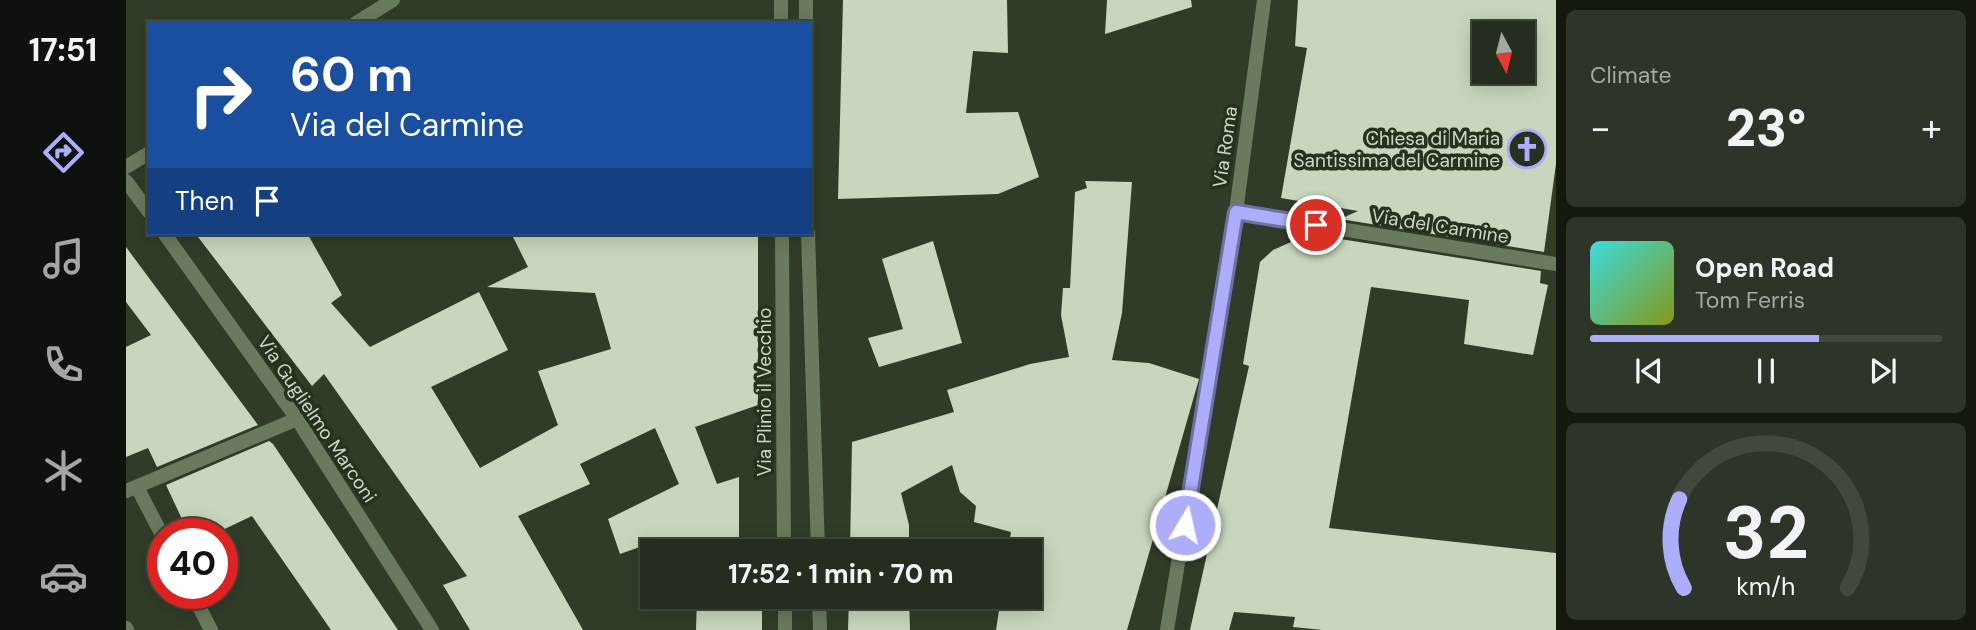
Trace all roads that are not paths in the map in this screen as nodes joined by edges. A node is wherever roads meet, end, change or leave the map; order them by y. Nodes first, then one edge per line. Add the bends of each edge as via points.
1 (393, 0) edge
2 (781, 0) edge
3 (806, 0) edge
4 (1264, 0) edge
5 (359, 21) edge
6 (781, 21) edge
7 (806, 21) edge
8 (147, 154) edge
9 (126, 167) edge
10 (126, 181) edge
11 (147, 209) edge
12 (1236, 212) junction
13 (165, 235) edge
14 (782, 235) edge
15 (808, 235) edge
16 (1556, 264) edge
17 (297, 419) junction
18 (131, 489) edge
19 (150, 518) edge
20 (784, 539) edge
21 (818, 539) edge
22 (200, 609) edge
23 (785, 609) edge
24 (819, 609) edge
25 (211, 630) edge
26 (432, 630) edge
27 (785, 630) edge
28 (820, 630) edge
29 (1167, 630) edge

1 - 5 street
2 - 6 street
3 - 7 street
4 - 12 street, Via Roma
8 - 9 street
10 - 11 street
12 - 16 street, Via del Carmine
12 - 29 street, Via Roma
13 - 17 street, Via Guglielmo Marconi
14 - 20 street, Via Plinio il Vecchio
15 - 21 street
17 - 18 street
17 - 26 street, Via Guglielmo Marconi
18 - 19 street
22 - 25 street
23 - 27 street
24 - 28 street

